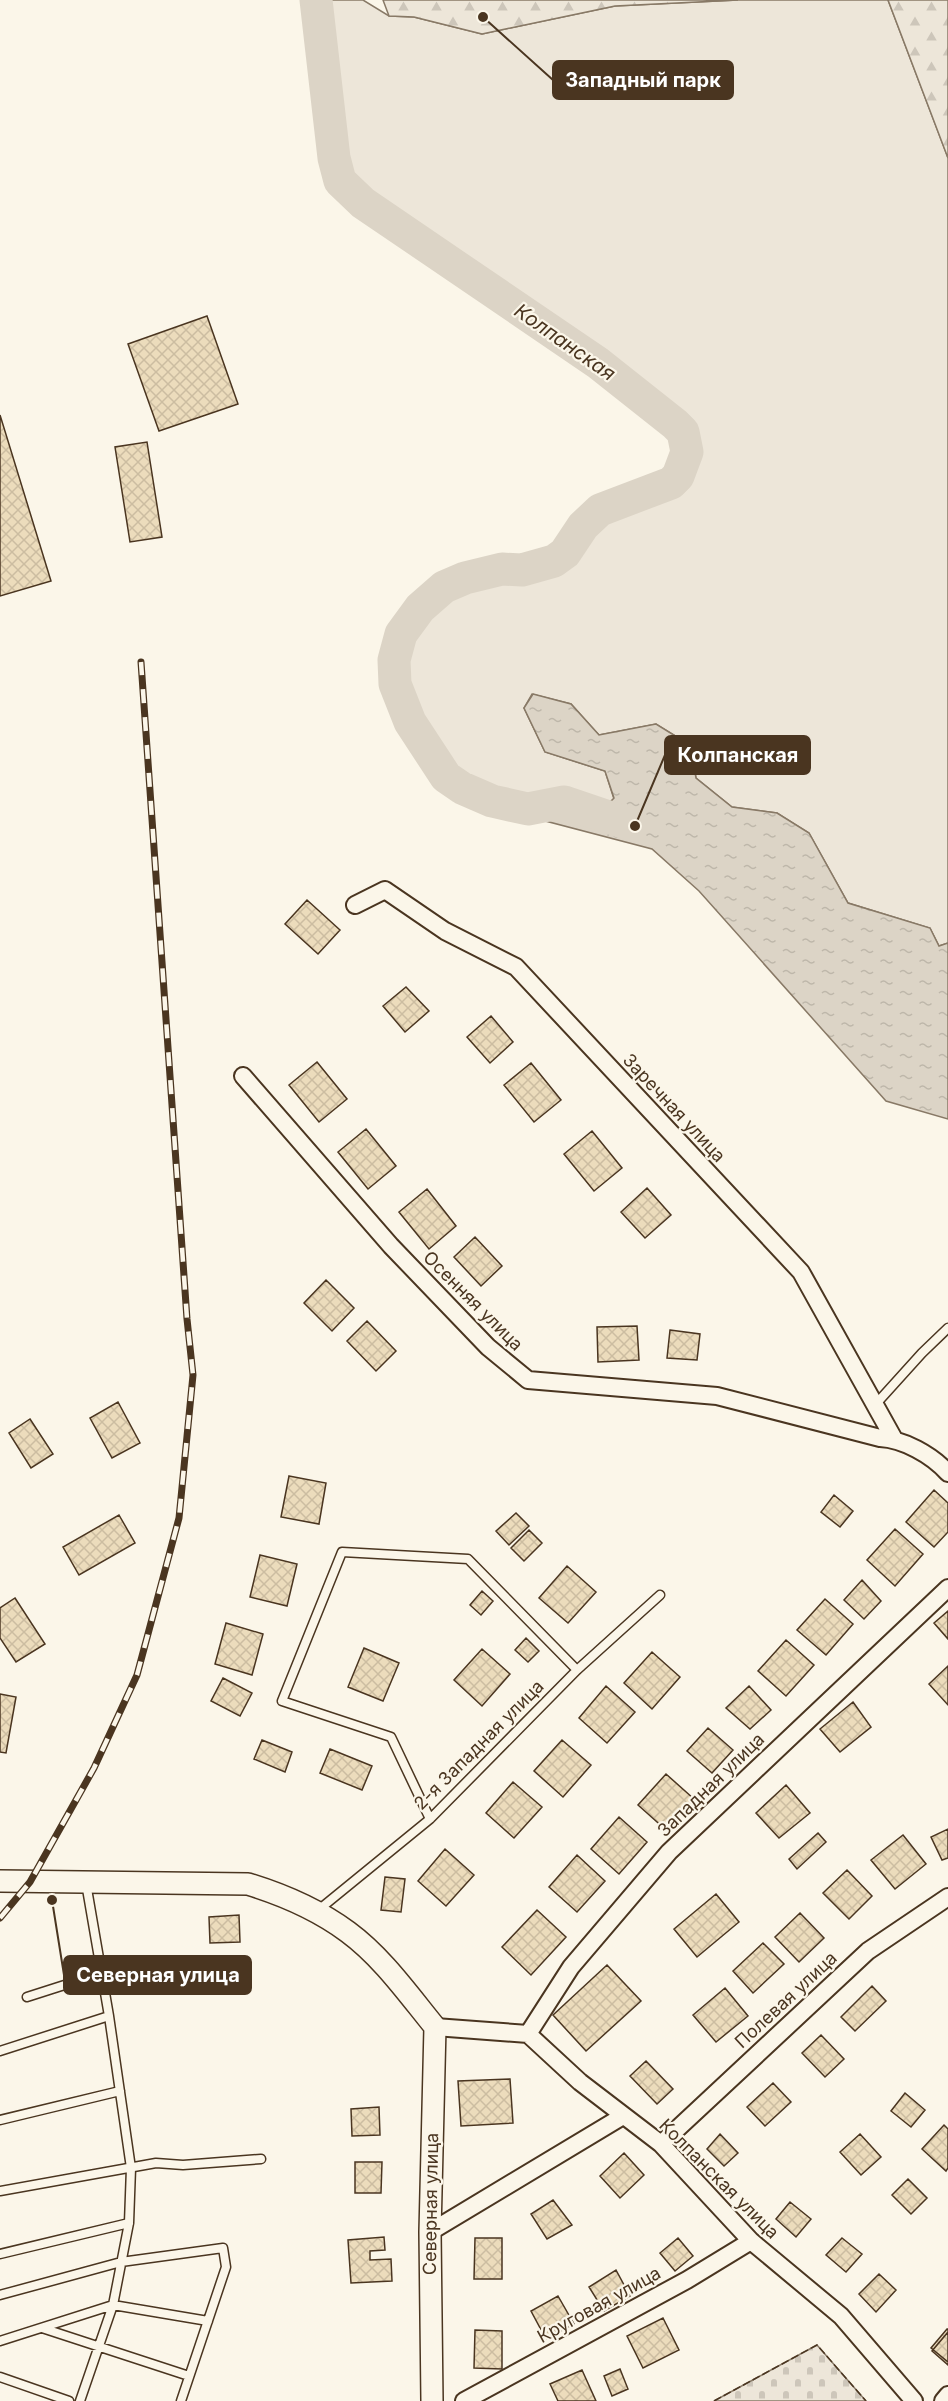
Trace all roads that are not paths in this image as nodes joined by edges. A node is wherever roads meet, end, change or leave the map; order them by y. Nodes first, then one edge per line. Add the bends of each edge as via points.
1 (355, 905) dead end
2 (243, 1076) dead end
3 (948, 1328) edge
4 (875, 1405) junction
5 (894, 1439) junction
6 (948, 1473) edge
7 (948, 1588) edge
8 (660, 1595) dead end
9 (577, 1670) junction
10 (430, 1819) junction
11 (0, 1881) edge
12 (86, 1882) junction
13 (948, 1897) edge
14 (316, 1912) junction
15 (102, 1973) junction
16 (27, 1997) dead end
17 (109, 2016) junction
18 (435, 2027) junction
19 (528, 2034) junction
20 (0, 2051) edge
21 (120, 2091) junction
22 (623, 2116) junction
23 (0, 2120) edge
24 (661, 2144) junction
25 (261, 2159) dead end
26 (131, 2168) junction
27 (0, 2192) edge
28 (129, 2223) junction
29 (430, 2232) junction
30 (751, 2241) junction
31 (0, 2254) edge
32 (121, 2262) junction
33 (0, 2295) edge
34 (113, 2305) junction
35 (208, 2321) junction
36 (42, 2328) junction
37 (0, 2341) edge
38 (99, 2346) junction
39 (189, 2376) junction
40 (0, 2377) edge
41 (948, 2396) edge
42 (69, 2401) edge
43 (80, 2401) edge
44 (181, 2401) edge
45 (432, 2401) edge
46 (464, 2401) edge
47 (914, 2401) edge
48 (943, 2401) edge

1 - 4 street, Заречная улица via 385,890 445,931 516,968 801,1272
2 - 5 street, Осенняя улица via 392,1246 488,1347 528,1380 717,1396
3 - 4 lane
4 - 5 street, Заречная улица
5 - 6 street via 939,1462
7 - 19 street, Западная улица via 669,1852 572,1967
8 - 9 lane, 2-я Западная улица
9 - 10 lane, 2-я Западная улица
9 - 10 lane via 468,1559 342,1552 282,1701 391,1737
10 - 14 lane, 2-я Западная улица
11 - 12 street
12 - 14 street via 248,1884 286,1895
12 - 15 lane
13 - 24 street, Полевая улица via 868,1950
14 - 18 street via 348,1932 377,1958
15 - 16 lane
15 - 17 lane
17 - 20 lane
17 - 21 lane
18 - 19 street
18 - 29 street, Северная улица
19 - 22 street, Колпанская улица
21 - 23 lane
21 - 26 lane
22 - 24 street, Колпанская улица
22 - 29 street
24 - 30 street, Колпанская улица
25 - 26 lane via 183,2165 156,2163
26 - 27 lane
26 - 28 lane
28 - 31 lane
28 - 32 lane
29 - 45 street, Северная улица
30 - 46 street, Круговая улица
30 - 47 street, Колпанская улица via 841,2316
32 - 33 lane
32 - 34 lane
32 - 35 lane via 223,2248 226,2267
34 - 35 lane
34 - 36 lane
34 - 38 lane
35 - 39 lane
36 - 37 lane
36 - 38 lane
38 - 39 lane
38 - 43 lane
39 - 44 lane
40 - 42 lane
41 - 48 street

